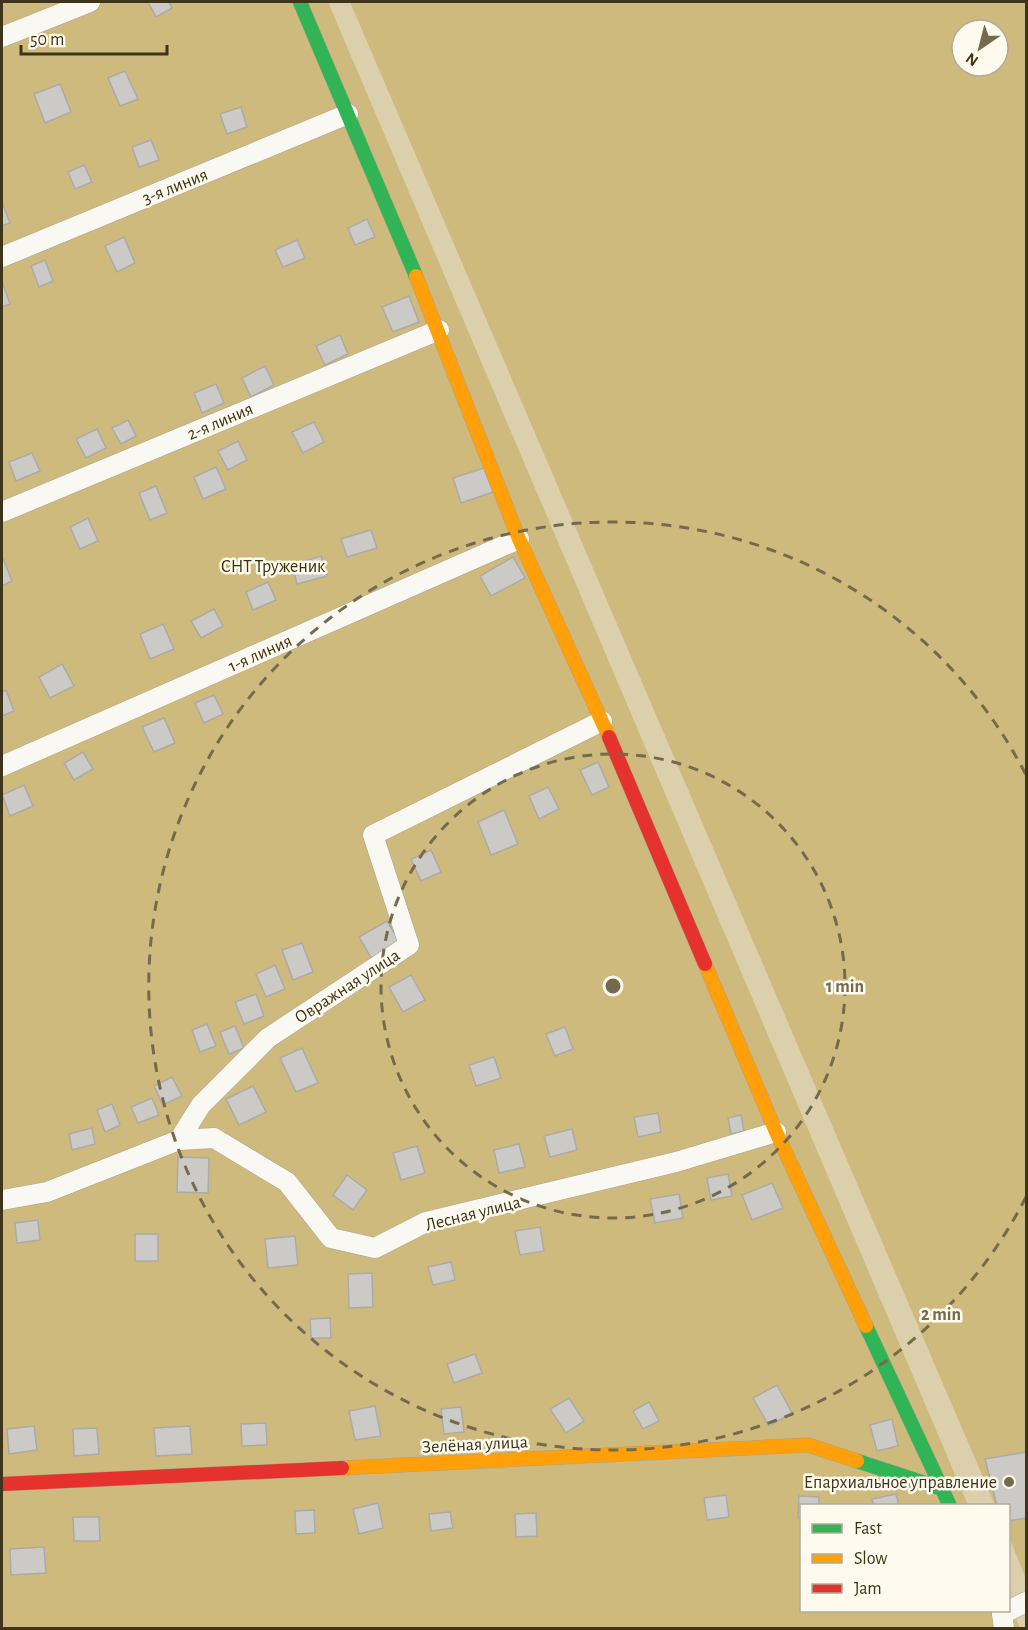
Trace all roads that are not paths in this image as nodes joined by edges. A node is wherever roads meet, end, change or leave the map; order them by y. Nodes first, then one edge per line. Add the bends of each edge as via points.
1 (90, 2) edge
2 (300, 2) edge
3 (2, 38) edge
4 (348, 114) junction
5 (2, 257) edge
6 (439, 330) junction
7 (2, 513) edge
8 (519, 539) junction
9 (602, 721) junction
10 (2, 766) edge
11 (776, 1132) junction
12 (179, 1140) junction
13 (2, 1200) edge
14 (2, 1484) edge
15 (943, 1489) junction
16 (950, 1504) edge
17 (1026, 1602) edge
18 (1002, 1618) edge

1 - 3 street
2 - 4 street
4 - 5 street, 3-я линия
4 - 6 street
6 - 7 street, 2-я линия
6 - 8 street
8 - 9 street
8 - 10 street, 1-я линия
9 - 11 street
9 - 12 street, Овражная улица via 373,834 410,945 268,1038 201,1106
11 - 12 street, Лесная улица via 676,1162 426,1222 375,1248 331,1238 287,1182 214,1138
11 - 15 street
12 - 13 street, Лесная улица via 46,1192
14 - 15 street, Зелёная улица via 808,1445
15 - 16 street
17 - 18 street

